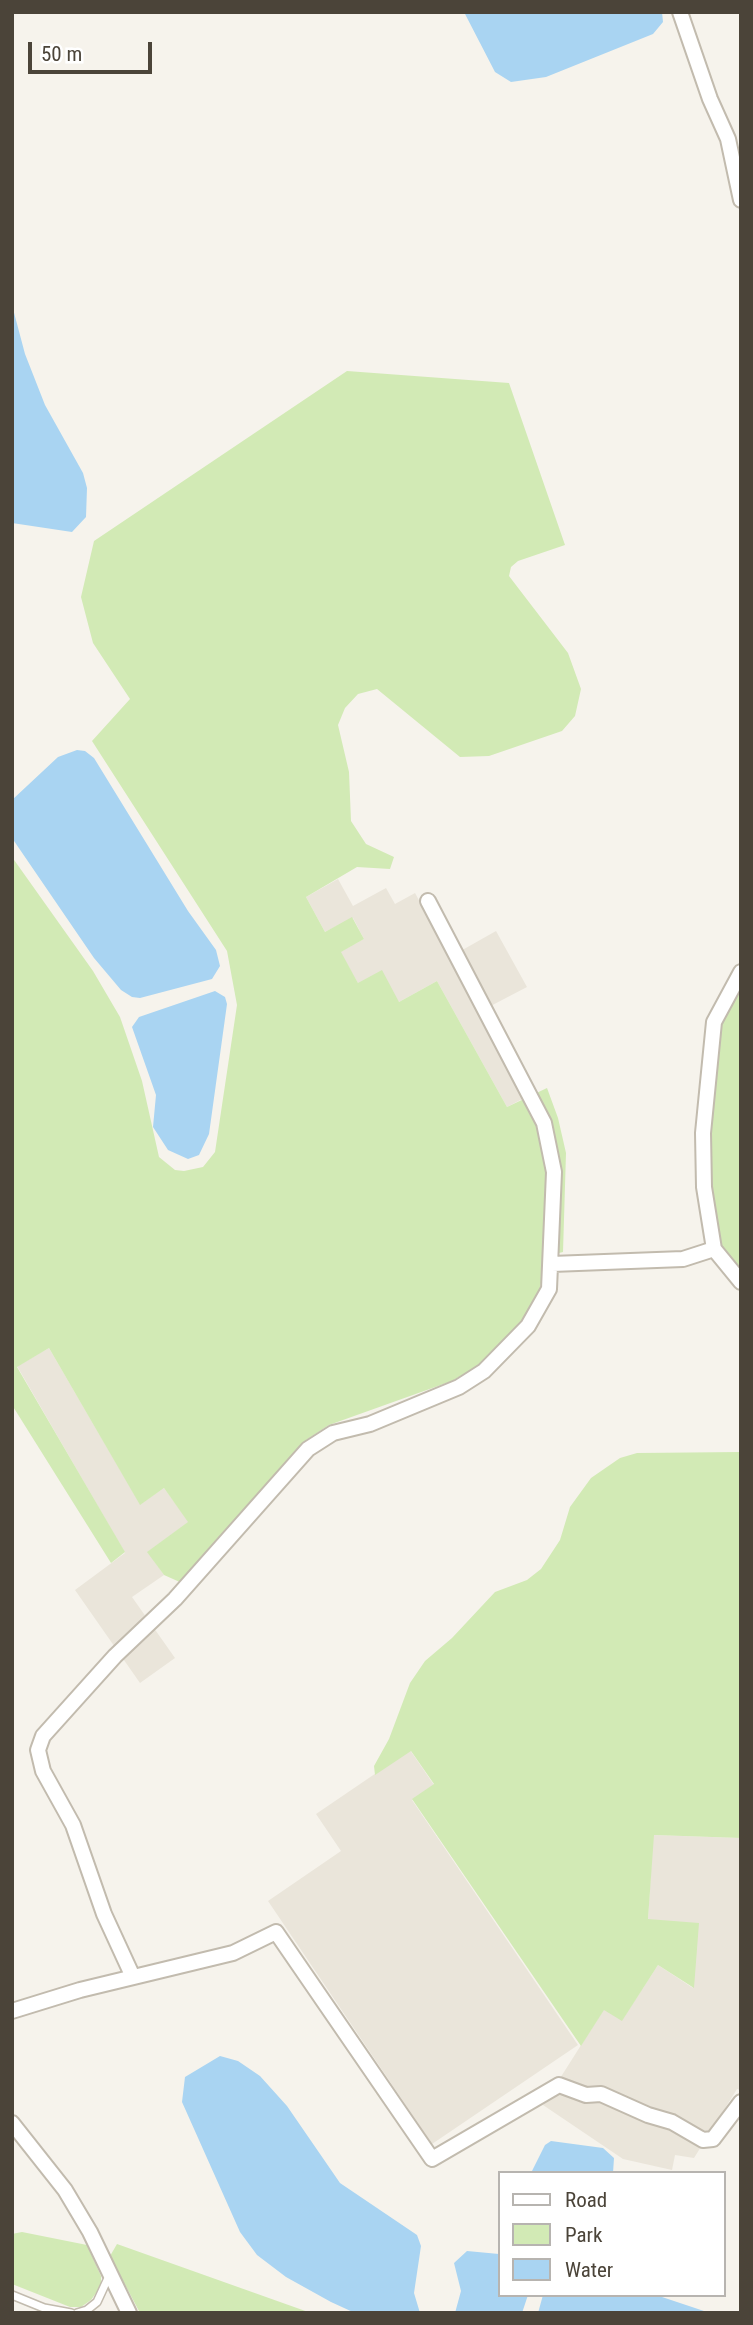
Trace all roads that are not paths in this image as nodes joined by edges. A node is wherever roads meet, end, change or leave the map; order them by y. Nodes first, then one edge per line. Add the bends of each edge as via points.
1 (680, 12) edge
2 (741, 200) edge
3 (428, 901) dead end
4 (741, 972) edge
5 (713, 1249) junction
6 (552, 1264) junction
7 (741, 1282) edge
8 (133, 1977) junction
9 (12, 2011) edge
10 (741, 2102) edge
11 (12, 2123) edge
12 (110, 2273) junction
13 (12, 2295) edge
14 (71, 2313) edge
15 (77, 2313) edge
16 (129, 2313) edge

1 - 2 street via 728,139
3 - 6 street via 544,1123 554,1172
4 - 5 street via 719,1008 710,1046 704,1160
5 - 6 street via 683,1259
5 - 7 street
6 - 8 street via 550,1289 537,1314 484,1371 459,1387 370,1424 333,1433 308,1448 184,1589 115,1656 43,1737 38,1750 43,1771 73,1825 104,1914
8 - 9 street
8 - 10 street via 233,1953 276,1932 432,2159 559,2085 586,2095 600,2094 672,2122 703,2140 713,2139
11 - 12 street via 65,2190
12 - 15 lane via 97,2302
12 - 16 street
13 - 14 lane

